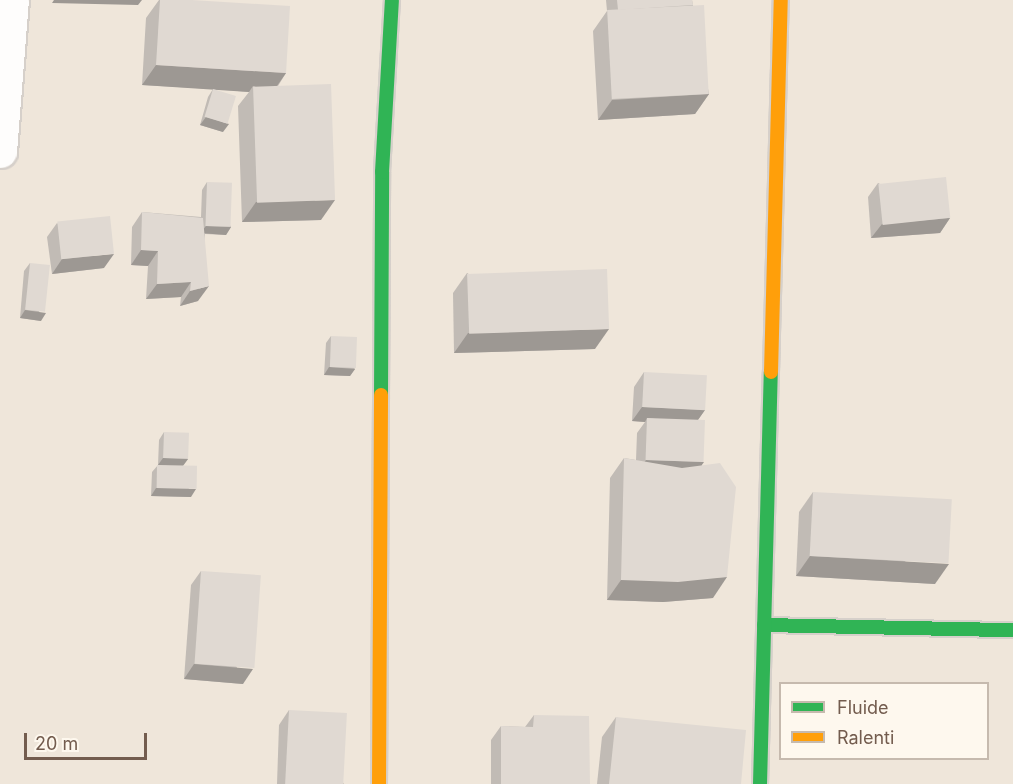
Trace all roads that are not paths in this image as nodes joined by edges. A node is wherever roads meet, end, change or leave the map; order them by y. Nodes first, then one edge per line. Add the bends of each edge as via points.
1 (12, 0) edge
2 (392, 0) edge
3 (781, 0) edge
4 (0, 151) edge
5 (764, 625) junction
6 (1013, 630) edge
7 (379, 784) edge
8 (760, 784) edge

1 - 4 street
2 - 7 street via 382,172
3 - 5 street
5 - 6 street
5 - 8 street

